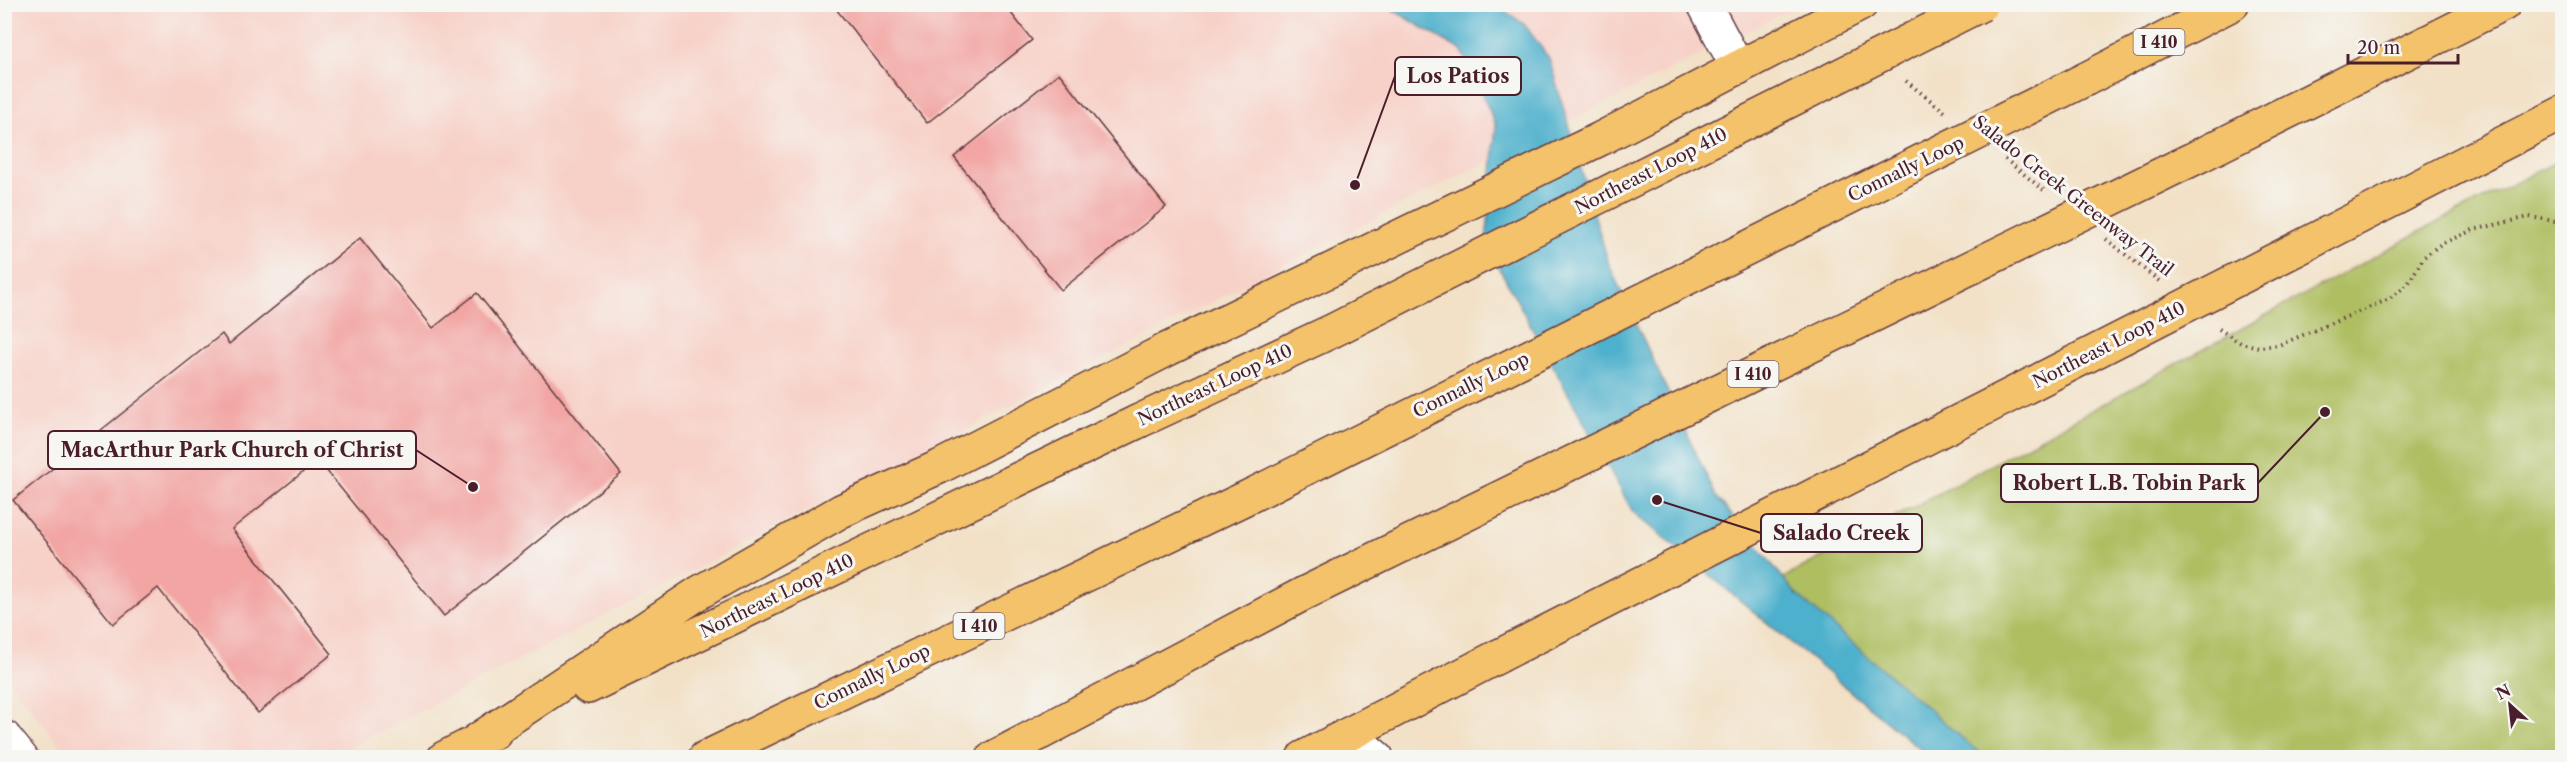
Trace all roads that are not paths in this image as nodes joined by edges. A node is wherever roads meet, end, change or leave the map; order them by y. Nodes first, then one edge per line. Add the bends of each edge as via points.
1 (1704, 4) edge
2 (1861, 4) edge
3 (1982, 4) edge
4 (2232, 4) edge
5 (2504, 4) edge
6 (1738, 68) junction
7 (2562, 113) edge
8 (1350, 735) junction
9 (4, 737) edge
10 (476, 741) junction
11 (21, 758) edge
12 (444, 758) edge
13 (705, 758) edge
14 (993, 758) edge
15 (1303, 758) edge
16 (1377, 758) edge

1 - 6 street
2 - 6 main road
3 - 10 main road, Northeast Loop 410, bridge via 1332,331
4 - 13 main road, Connally Loop / I 410, bridge via 1252,495
5 - 14 main road, I 410, bridge via 1303,594
6 - 10 main road via 1167,349 939,467 841,511 700,592
7 - 8 main road, Northeast Loop 410, bridge
8 - 15 main road, Northeast Loop 410
8 - 16 street
9 - 11 street
10 - 12 main road, Northeast Loop 410

